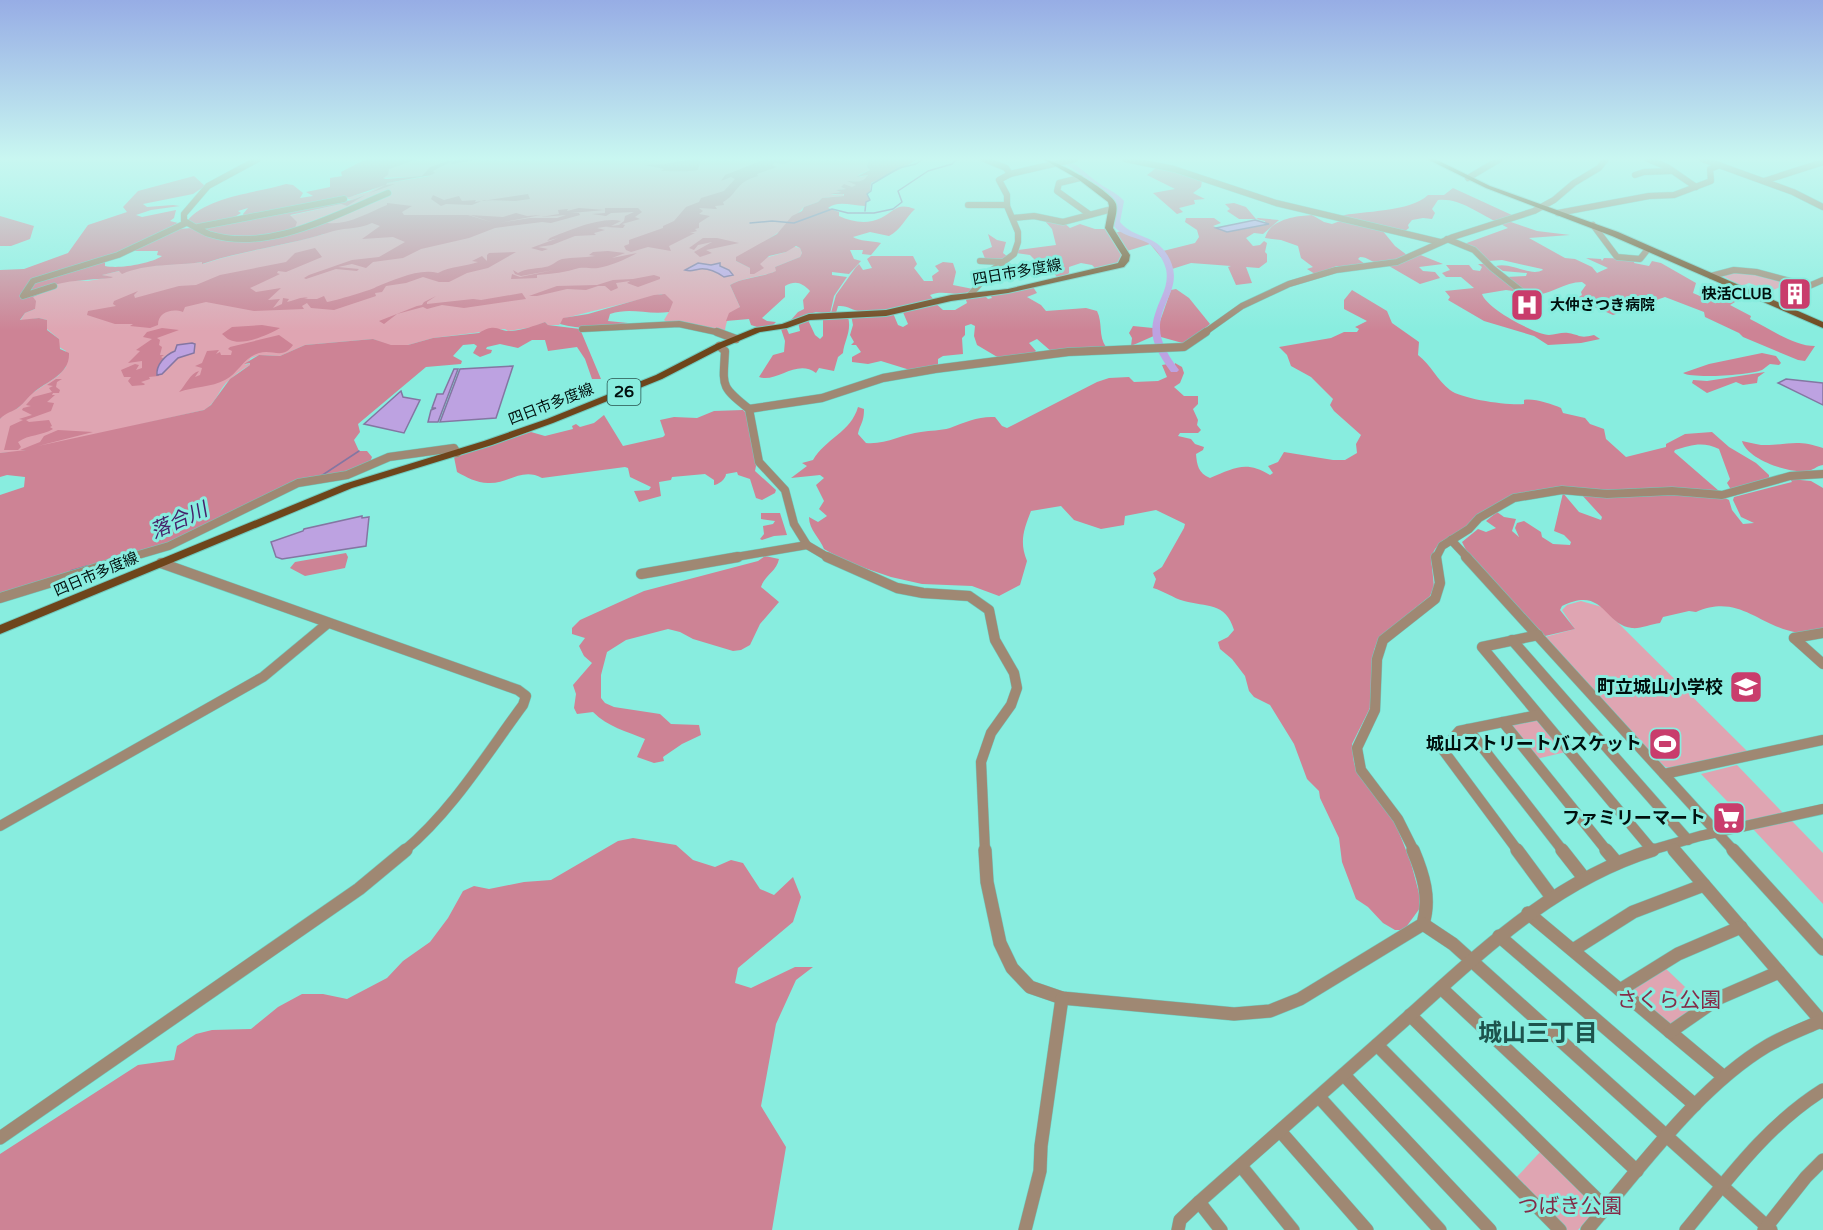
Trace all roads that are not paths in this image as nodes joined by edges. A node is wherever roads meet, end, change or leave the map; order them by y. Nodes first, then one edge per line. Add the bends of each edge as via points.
1 (184, 216) edge
2 (252, 216) edge
3 (326, 216) edge
4 (1030, 216) edge
5 (1036, 216) edge
6 (1079, 216) edge
7 (1111, 216) edge
8 (1324, 216) edge
9 (1515, 216) edge
10 (1568, 216) edge
11 (1012, 218) joint
12 (186, 223) junction
13 (1593, 225) junction
14 (196, 227) junction
15 (1444, 241) junction
16 (1648, 249) junction
17 (980, 261) dead end
18 (1004, 262) junction
19 (1710, 276) junction
20 (1823, 280) edge
21 (54, 286) dead end
22 (970, 295) junction
23 (1530, 298) dead end
24 (1823, 325) edge
25 (582, 329) dead end
26 (736, 339) junction
27 (719, 346) junction
28 (749, 409) junction
29 (457, 453) junction
30 (1823, 474) edge
31 (1451, 540) junction
32 (807, 545) junction
33 (161, 563) junction
34 (641, 574) dead end
35 (0, 598) edge
36 (328, 623) junction
37 (0, 630) edge
38 (1823, 633) edge
39 (1538, 635) junction
40 (1512, 640) junction
41 (1823, 664) edge
42 (1538, 715) junction
43 (1503, 722) junction
44 (1468, 729) junction
45 (1823, 740) edge
46 (1664, 774) junction
47 (1820, 813) edge
48 (0, 826) edge
49 (1718, 834) junction
50 (1688, 840) junction
51 (1670, 845) junction
52 (1652, 850) junction
53 (1617, 863) junction
54 (1584, 878) junction
55 (1704, 885) junction
56 (1551, 896) junction
57 (1528, 913) junction
58 (1423, 924) junction
59 (1741, 927) junction
60 (1499, 936) junction
61 (1823, 949) edge
62 (1573, 950) junction
63 (1471, 961) junction
64 (1779, 972) junction
65 (1441, 988) junction
66 (1620, 990) junction
67 (1062, 998) junction
68 (1410, 1015) junction
69 (1822, 1022) edge
70 (1670, 1032) junction
71 (1377, 1045) junction
72 (1344, 1075) junction
73 (1724, 1077) junction
74 (1823, 1090) edge
75 (1319, 1097) junction
76 (1695, 1105) junction
77 (1280, 1131) junction
78 (0, 1137) edge
79 (1668, 1137) junction
80 (1823, 1160) edge
81 (1240, 1166) junction
82 (1637, 1171) junction
83 (1723, 1186) junction
84 (1199, 1202) junction
85 (1606, 1208) junction
86 (1767, 1229) edge
87 (1025, 1230) edge
88 (1178, 1230) edge
89 (1221, 1230) edge
90 (1293, 1230) edge
91 (1366, 1230) edge
92 (1440, 1230) edge
93 (1490, 1230) edge
94 (1560, 1230) edge
95 (1587, 1230) edge
96 (1686, 1230) edge

1 - 12 street
2 - 14 street
3 - 14 street via 284,233 248,239 224,237
4 - 11 street
5 - 6 street via 1057,222
7 - 22 main road, 四日市多度線 / 26 via 1109,228 1126,255 1121,265
8 - 15 street
9 - 15 street
10 - 13 main road
11 - 18 street via 1018,242 1014,254
12 - 14 street
12 - 21 street via 118,255 33,281 23,296
13 - 16 main road
13 - 16 street via 1617,257 1640,259
15 - 23 street via 1474,250
15 - 28 street via 1397,262 1336,270 1289,284 1239,308 1188,345 1068,352 893,375 822,398
16 - 19 main road
17 - 18 street
18 - 22 street
19 - 20 street via 1722,270 1744,269 1801,285
19 - 24 main road
22 - 26 main road, 四日市多度線 / 26 via 886,313 804,317
25 - 26 street via 676,323
26 - 27 main road, 四日市多度線 / 26
27 - 28 street via 726,351 722,379 725,389
27 - 29 main road, 四日市多度線 / 26 via 644,384
28 - 32 street via 759,462 785,490 794,524
29 - 33 main road, 四日市多度線 / 26 via 358,482
29 - 35 street via 454,448 389,457 341,477 298,483 169,546
30 - 31 street via 1790,476 1722,495 1672,491 1546,492 1500,504
31 - 39 street
31 - 58 street via 1436,556 1440,583 1435,599 1386,636 1379,647 1374,716 1362,731 1357,748 1365,775 1397,817 1415,855 1426,890 1427,918
32 - 34 street
32 - 67 street via 837,563 897,588 969,596 989,610 995,640 1014,673 1017,688 1011,705 991,733 981,762 987,882 1000,944 1012,968 1030,987
33 - 36 street
33 - 37 main road, 四日市多度線 / 26
36 - 48 street via 263,677
36 - 78 street via 518,690 526,696 523,705 422,836 359,889
38 - 41 street via 1794,638
39 - 40 street
39 - 46 street
40 - 42 street via 1482,647
40 - 50 street
42 - 43 street
42 - 52 street
43 - 44 street
43 - 53 street
44 - 54 street
44 - 56 street via 1459,731 1443,750
45 - 46 street
46 - 49 street
47 - 49 street
49 - 50 street
49 - 61 street
50 - 51 street
51 - 52 street
51 - 55 street
52 - 53 street
53 - 54 street
54 - 56 street
55 - 59 street
55 - 62 street via 1633,912
56 - 57 street
57 - 60 street
57 - 62 street
58 - 63 street
58 - 67 street via 1300,999 1270,1011 1234,1014
59 - 64 street
59 - 66 street via 1684,950
60 - 63 street
60 - 76 street
62 - 66 street
63 - 65 street
63 - 79 street
64 - 69 street
64 - 70 street via 1719,998
65 - 68 street
65 - 82 street
66 - 70 street
67 - 87 street via 1040,1170
68 - 71 street
68 - 85 street
69 - 73 street via 1767,1046
70 - 73 street
71 - 72 street
71 - 94 street
72 - 75 street
72 - 93 street
73 - 76 street
74 - 83 street via 1774,1125
75 - 77 street
75 - 92 street
76 - 79 street
77 - 81 street
77 - 91 street
79 - 82 street
79 - 83 street
80 - 86 street
81 - 84 street
81 - 90 street
82 - 85 street
83 - 86 street
83 - 96 street
84 - 88 street via 1180,1220
84 - 89 street
85 - 95 street

